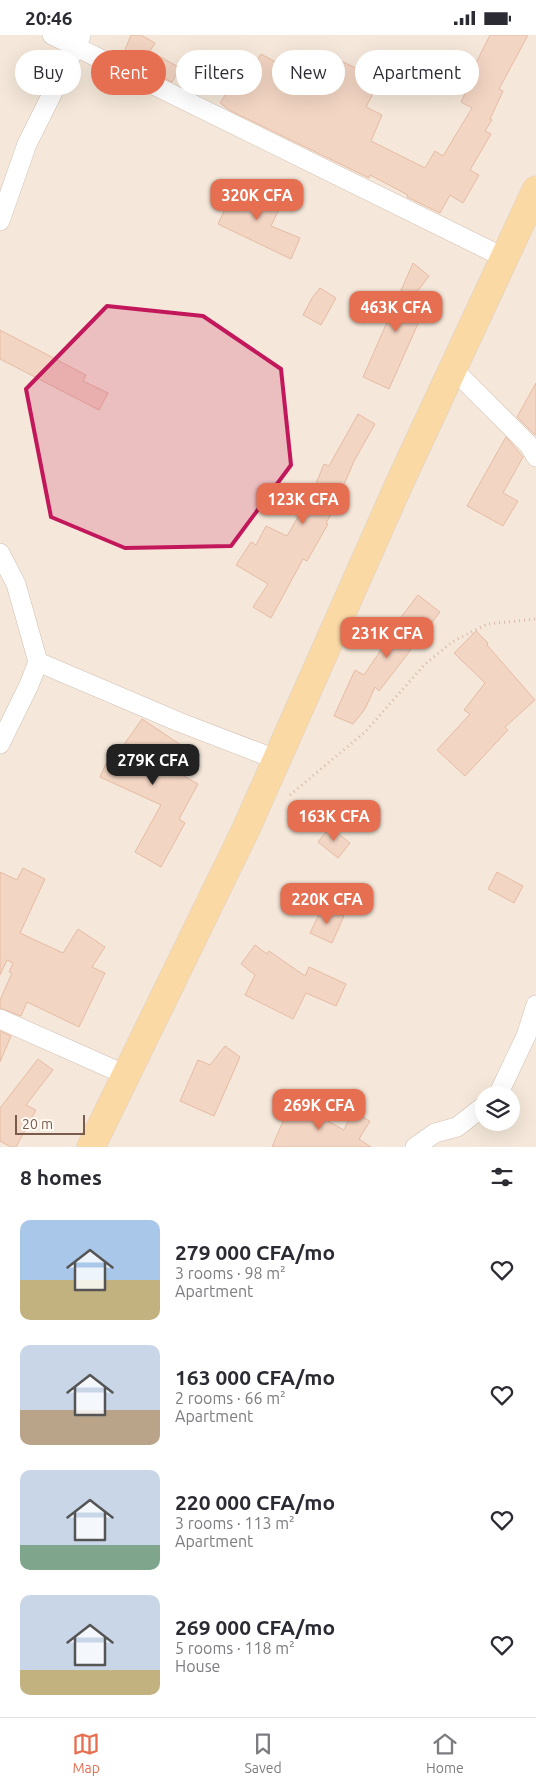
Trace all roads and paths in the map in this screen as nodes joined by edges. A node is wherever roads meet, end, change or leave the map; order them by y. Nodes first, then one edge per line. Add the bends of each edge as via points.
1 (52, 35) edge
2 (78, 41) edge
3 (536, 190) edge
4 (0, 221) edge
5 (505, 259) junction
6 (452, 368) junction
7 (536, 457) edge
8 (0, 553) edge
9 (536, 619) edge
10 (38, 662) junction
11 (0, 745) edge
12 (278, 761) junction
13 (283, 801) dead end
14 (536, 1005) edge
15 (0, 1019) edge
16 (126, 1075) junction
17 (502, 1086) edge
18 (475, 1113) edge
19 (91, 1147) edge
20 (415, 1147) edge

1 - 2 street
2 - 4 street via 27,144
2 - 5 street
3 - 5 main road
5 - 6 main road
6 - 7 street via 530,445
6 - 12 main road
8 - 10 street via 16,584
9 - 13 path via 487,624 452,642 424,665 365,732
10 - 11 street
10 - 12 street
12 - 16 main road
14 - 17 street via 526,1036
15 - 16 street
16 - 19 main road
18 - 20 street via 457,1127 435,1133

